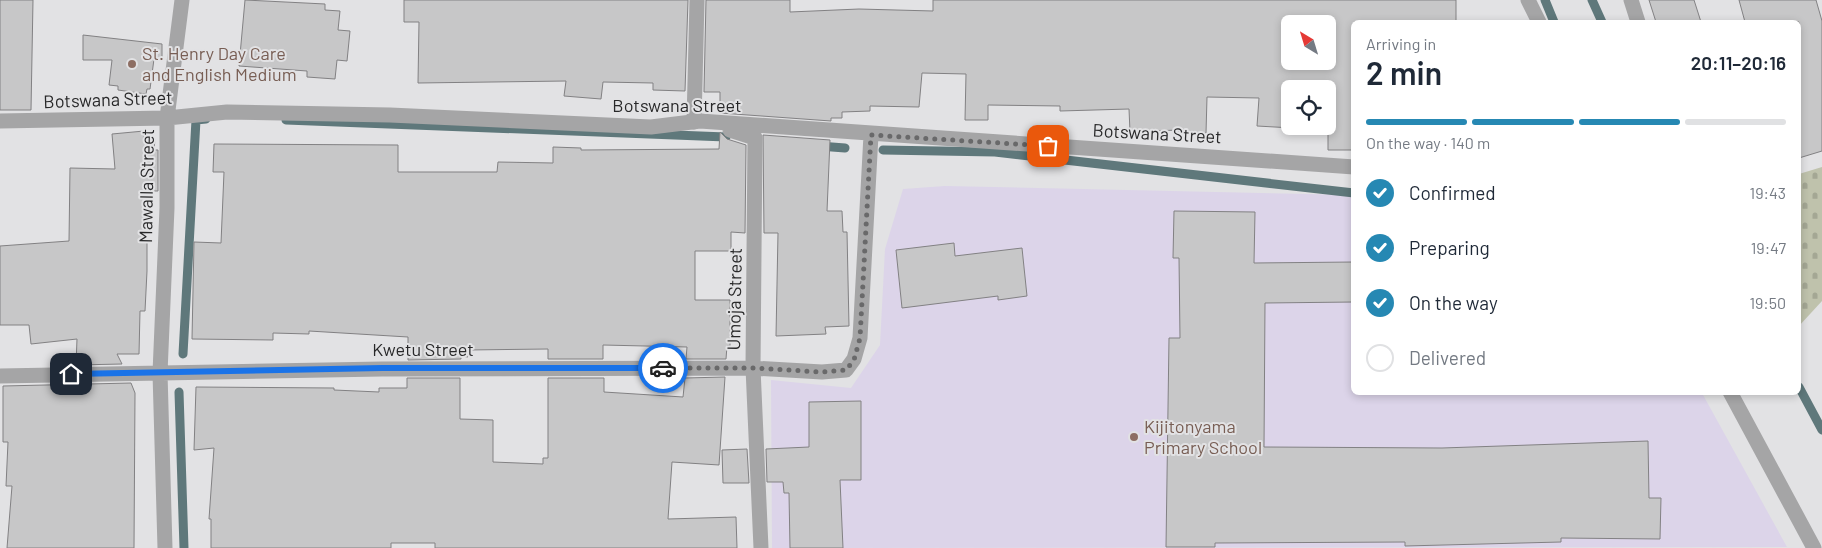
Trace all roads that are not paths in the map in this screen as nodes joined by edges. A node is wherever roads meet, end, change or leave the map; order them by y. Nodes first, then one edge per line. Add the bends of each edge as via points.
1 (182, 0) edge
2 (697, 0) edge
3 (1528, 0) edge
4 (1631, 0) edge
5 (1538, 20) edge
6 (1637, 20) edge
7 (168, 118) junction
8 (0, 121) edge
9 (697, 122) junction
10 (871, 135) junction
11 (1351, 167) edge
12 (753, 368) junction
13 (160, 372) junction
14 (0, 376) edge
15 (1732, 395) edge
16 (165, 548) edge
17 (761, 548) edge
18 (1814, 548) edge

1 - 7 street, Mawalla Street
2 - 9 street
3 - 5 street
4 - 6 street
7 - 8 street, Botswana Street
7 - 9 street, Botswana Street via 227,112 390,115 651,127
7 - 13 street, Mawalla Street
9 - 10 street, Botswana Street
9 - 12 street, Umoja Street via 755,138
10 - 11 street, Botswana Street
10 - 12 street, Kwetu Street via 860,338 854,360 846,370 822,372
12 - 13 street, Kwetu Street via 382,368
12 - 17 street, Umoja Street
13 - 14 street, Kwetu Street
13 - 16 street, Mawalla Street
15 - 18 street

